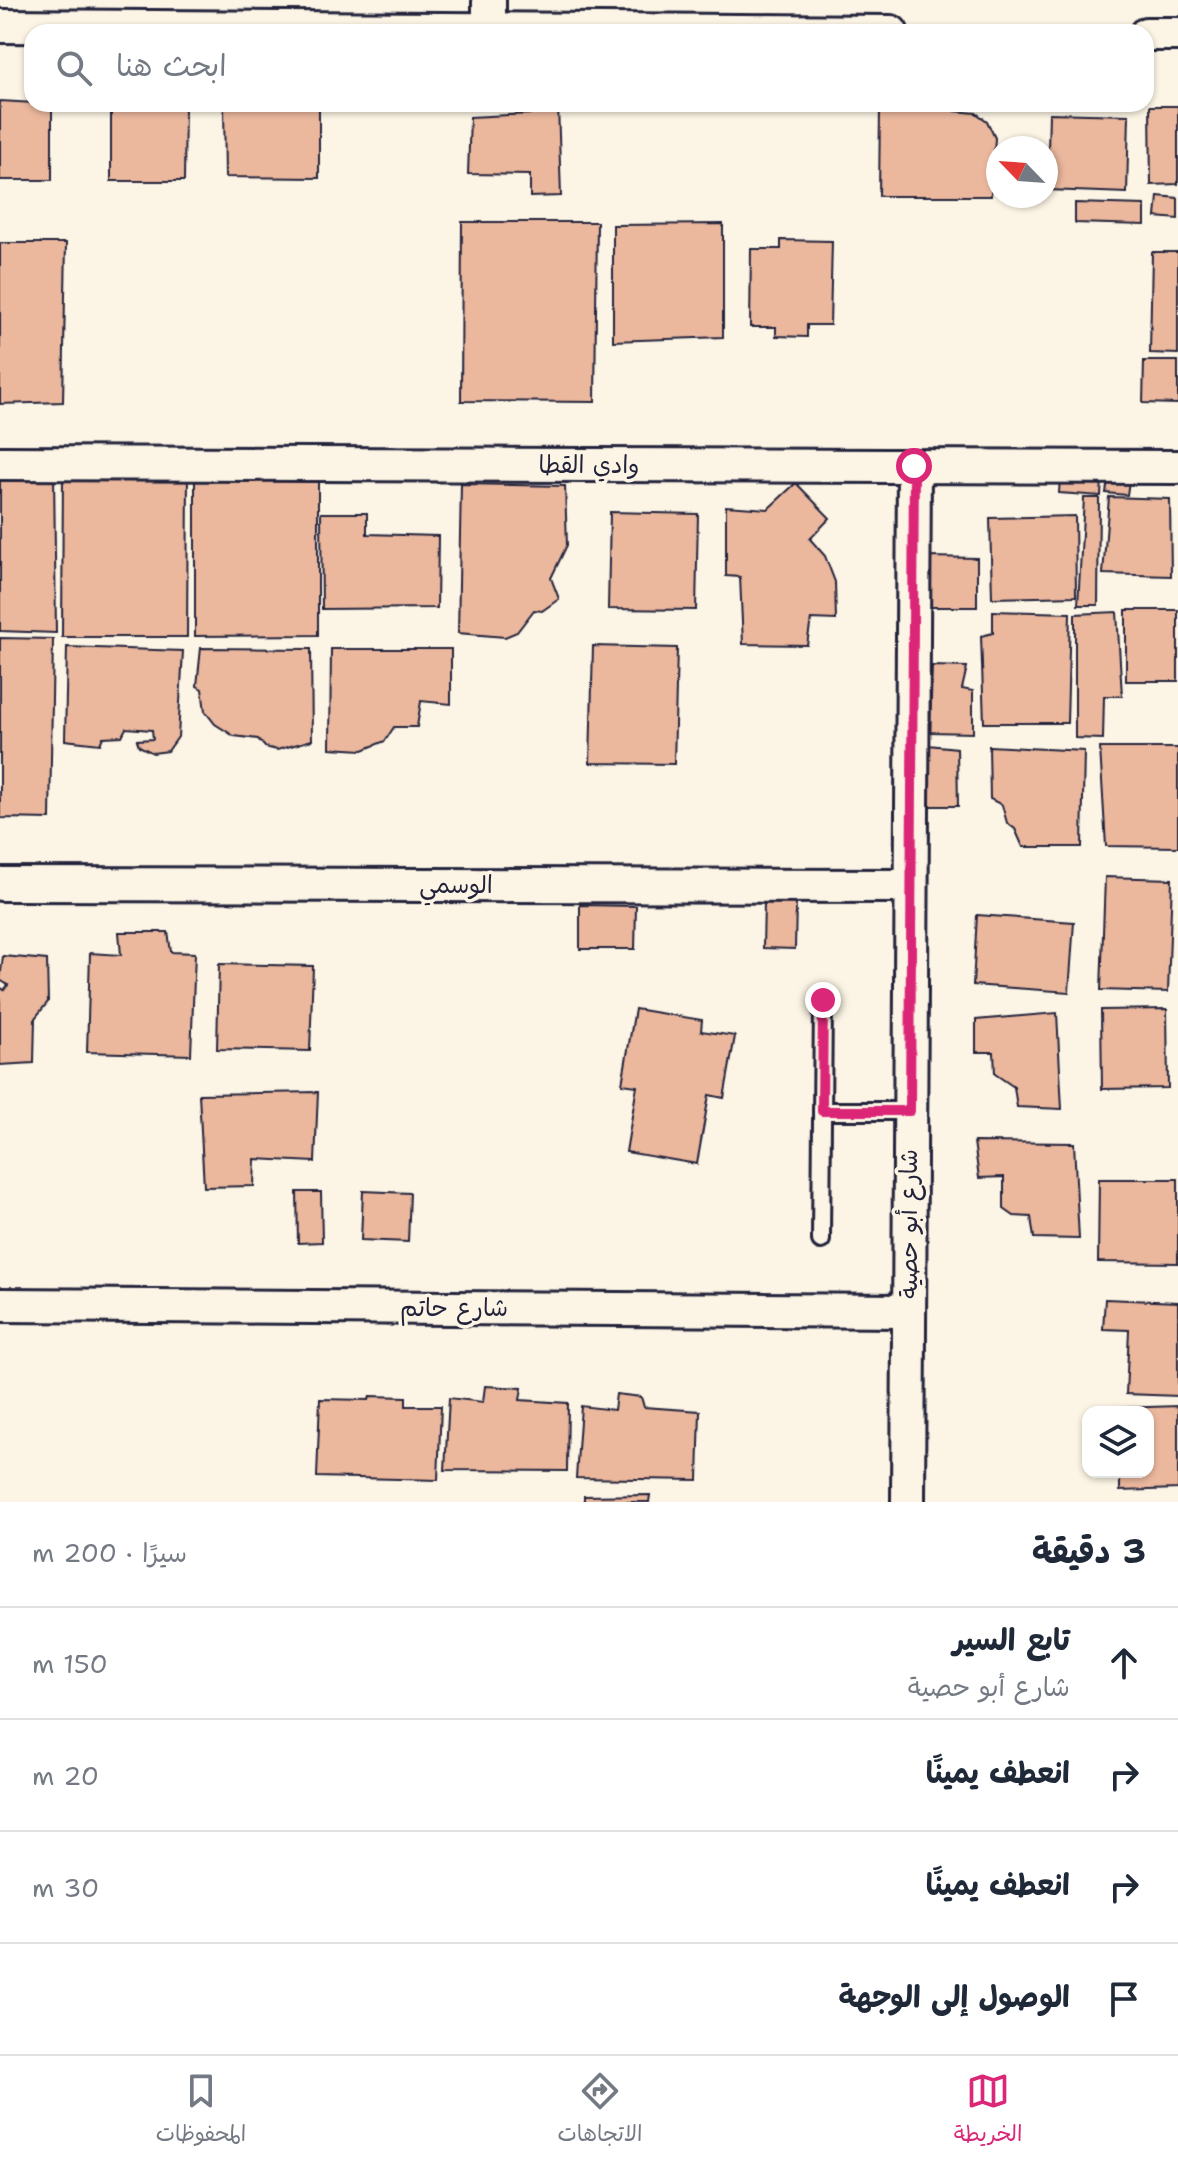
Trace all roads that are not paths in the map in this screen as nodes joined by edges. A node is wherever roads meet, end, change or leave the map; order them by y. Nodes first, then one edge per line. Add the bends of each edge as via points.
1 (489, 15) edge
2 (89, 24) edge
3 (702, 24) edge
4 (24, 25) edge
5 (0, 26) edge
6 (1154, 34) edge
7 (1178, 34) edge
8 (0, 463) edge
9 (914, 466) junction
10 (1178, 467) edge
11 (0, 884) edge
12 (911, 886) junction
13 (823, 1000) dead end
14 (822, 1111) junction
15 (910, 1111) junction
16 (821, 1240) dead end
17 (0, 1305) edge
18 (909, 1311) junction
19 (908, 1502) edge

1 - 2 street
1 - 3 street
4 - 5 street
6 - 7 street
8 - 9 street, وادي القطا
9 - 10 street, وادي القطا
9 - 12 street, شارع أبو حصية
11 - 12 street, الوسمي
12 - 15 street, شارع أبو حصية
13 - 14 lane
14 - 15 lane
14 - 16 lane
15 - 18 street, شارع أبو حصية
17 - 18 street, شارع حاتم
18 - 19 street, شارع أبو حصية

